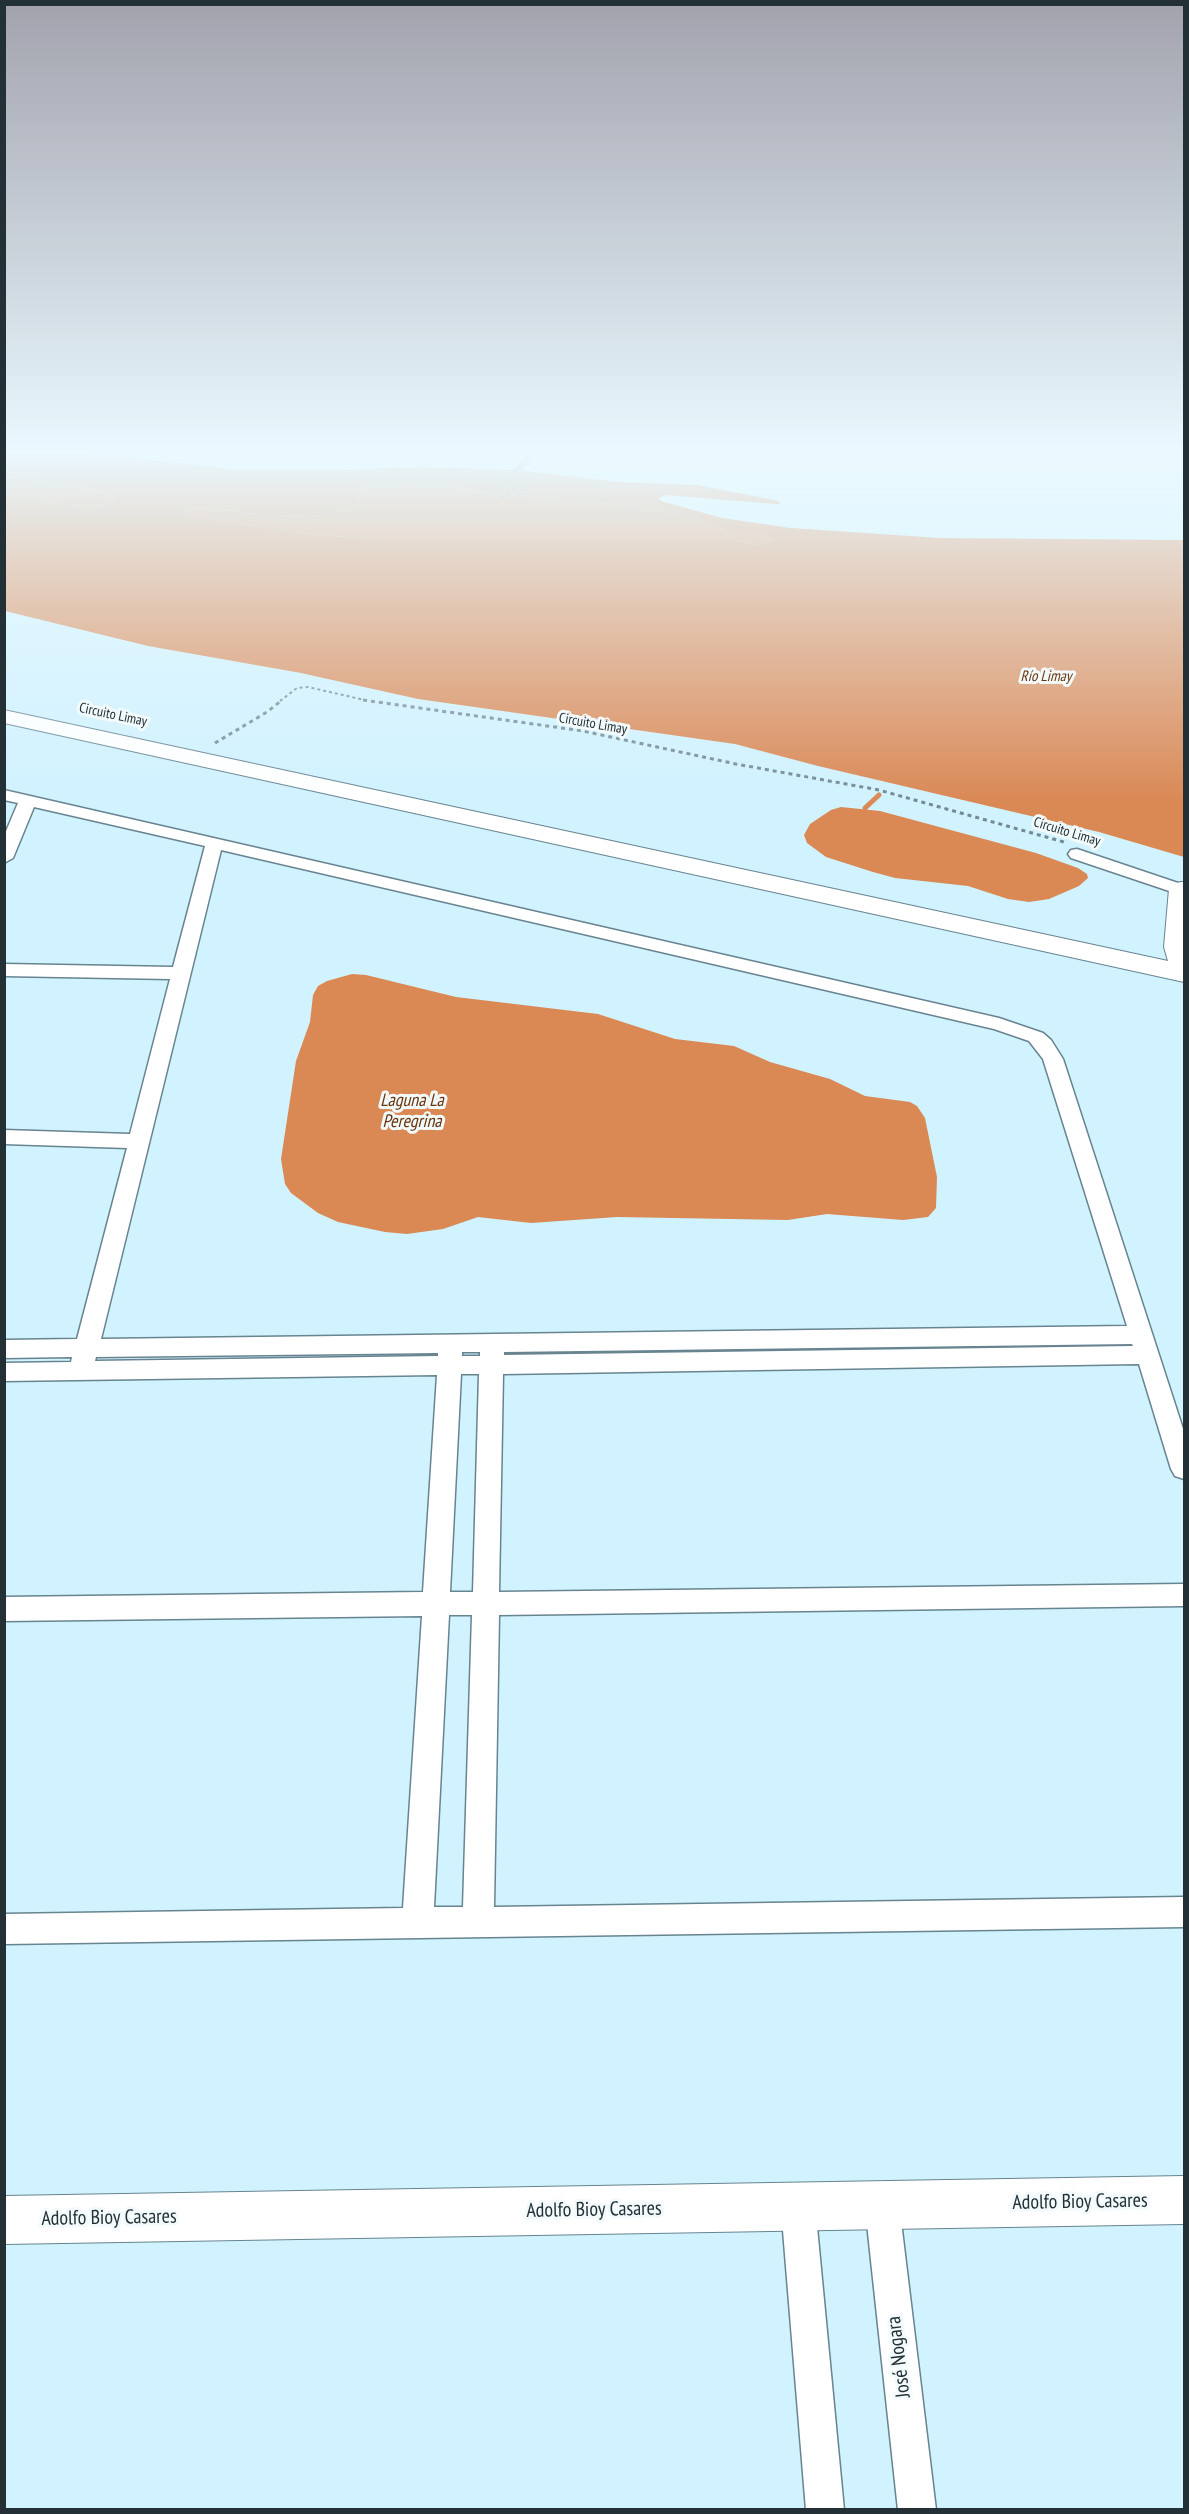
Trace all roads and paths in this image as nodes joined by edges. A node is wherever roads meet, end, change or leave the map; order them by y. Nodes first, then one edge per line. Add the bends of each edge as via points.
1 (4, 716) edge
2 (211, 744) dead end
3 (4, 795) edge
4 (28, 800) junction
5 (214, 843) junction
6 (1073, 849) joint
7 (4, 858) edge
8 (1183, 890) edge
9 (4, 970) edge
10 (182, 973) junction
11 (1184, 973) edge
12 (4, 1137) edge
13 (139, 1141) junction
14 (1145, 1345) junction
15 (87, 1348) junction
16 (4, 1349) edge
17 (449, 1354) junction
18 (492, 1354) junction
19 (81, 1371) junction
20 (4, 1372) edge
21 (1185, 1469) edge
22 (1185, 1595) edge
23 (435, 1604) junction
24 (486, 1604) junction
25 (4, 1610) edge
26 (1185, 1912) edge
27 (478, 1922) junction
28 (418, 1923) junction
29 (4, 1929) edge
30 (1185, 2200) edge
31 (882, 2205) junction
32 (798, 2206) junction
33 (4, 2220) edge
34 (825, 2510) edge
35 (916, 2510) edge

1 - 11 street
2 - 6 path, Circuito Limay via 261,716 297,688 308,687 372,702 583,731 879,790
3 - 4 street
4 - 5 street
4 - 7 street
5 - 10 street
5 - 14 street via 1026,1032 1044,1044 1053,1059
6 - 8 street
8 - 11 street via 1177,947
9 - 10 street
10 - 13 street
12 - 13 street
13 - 15 street
14 - 18 street
14 - 21 street
15 - 16 street
15 - 17 street
15 - 19 street
17 - 18 street
17 - 19 street
17 - 23 street
18 - 24 street
19 - 20 street
22 - 24 street
23 - 24 street
23 - 25 street
23 - 28 street
24 - 27 street
26 - 27 street
27 - 28 street
28 - 29 street
30 - 31 street, Adolfo Bioy Casares
31 - 32 street, Adolfo Bioy Casares
31 - 35 street, José Nogara
32 - 33 street, Adolfo Bioy Casares
32 - 34 street

